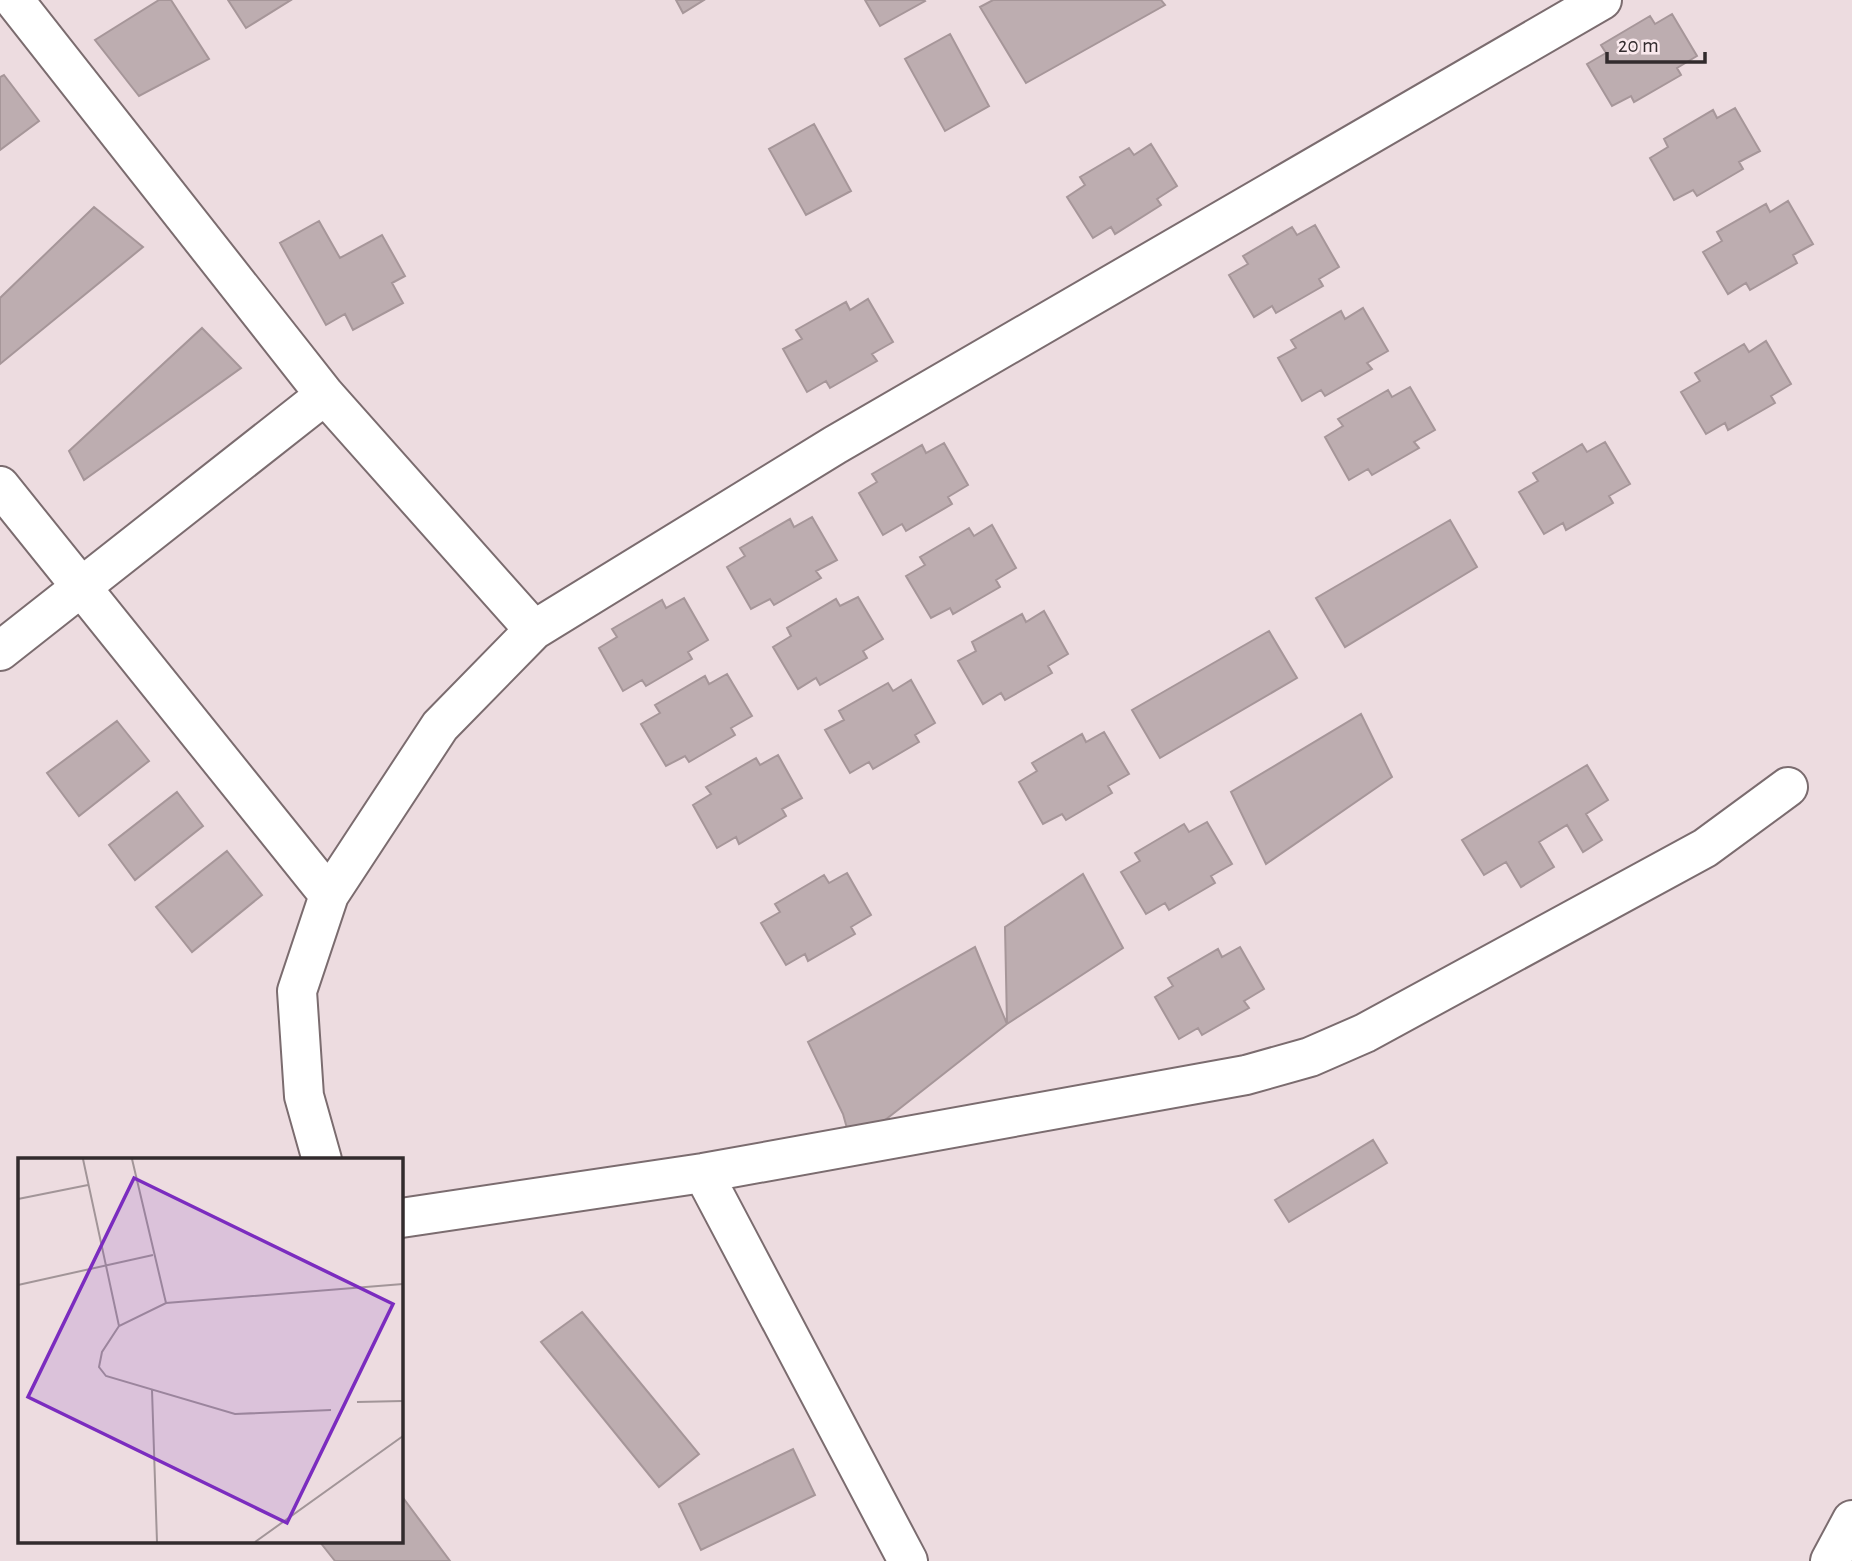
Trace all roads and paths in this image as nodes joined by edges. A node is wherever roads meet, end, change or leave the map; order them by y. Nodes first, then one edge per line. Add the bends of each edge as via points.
1 (14, 0) edge
2 (1602, 0) edge
3 (325, 394) junction
4 (0, 486) edge
5 (80, 587) junction
6 (534, 630) junction
7 (0, 651) edge
8 (1787, 787) dead end
9 (329, 895) junction
10 (321, 1158) edge
11 (703, 1173) junction
12 (402, 1218) edge
13 (1852, 1520) edge
14 (908, 1561) edge
15 (1830, 1561) edge

1 - 3 street
2 - 6 street via 835,445
3 - 5 street
3 - 6 street
4 - 5 street
5 - 7 street
5 - 9 street
6 - 9 street via 440,726
8 - 11 street via 1704,848 1365,1034 1310,1057 1245,1075
9 - 10 street via 297,991 304,1096
11 - 12 street
11 - 14 street
13 - 15 street

